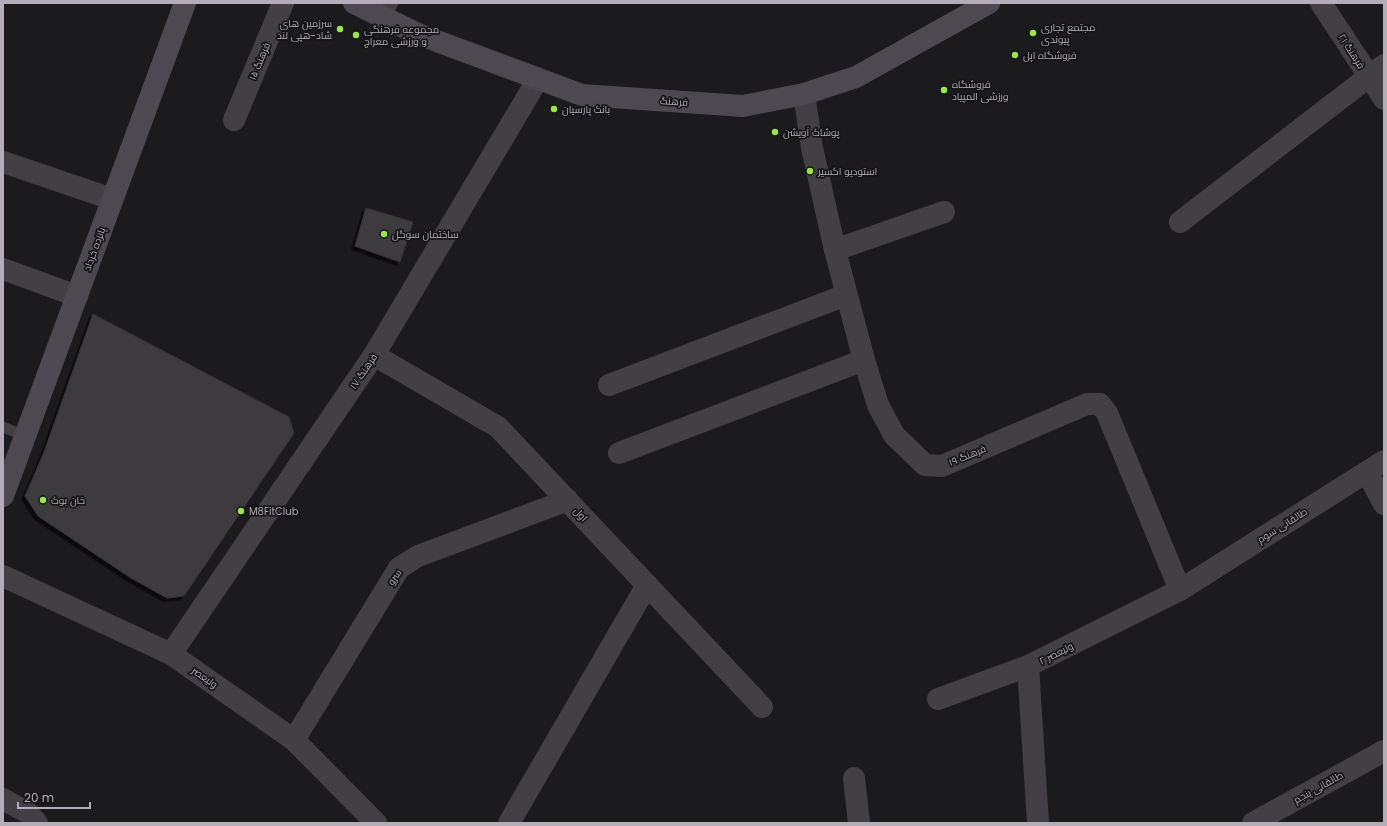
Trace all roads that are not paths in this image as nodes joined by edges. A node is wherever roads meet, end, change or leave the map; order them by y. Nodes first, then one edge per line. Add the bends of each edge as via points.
1 (184, 3) edge
2 (283, 3) edge
3 (354, 3) edge
4 (989, 3) edge
5 (1321, 3) edge
6 (383, 9) edge
7 (1376, 70) edge
8 (538, 79) junction
9 (804, 94) junction
10 (1384, 99) edge
11 (234, 120) dead end
12 (3, 162) edge
13 (112, 199) junction
14 (944, 212) dead end
15 (1180, 222) dead end
16 (835, 250) junction
17 (3, 269) edge
18 (846, 295) junction
19 (77, 296) junction
20 (374, 355) junction
21 (864, 360) junction
22 (609, 385) dead end
23 (3, 427) edge
24 (25, 436) junction
25 (619, 453) dead end
26 (1375, 466) edge
27 (3, 496) edge
28 (568, 500) junction
29 (1384, 504) edge
30 (3, 576) edge
31 (647, 585) junction
32 (1180, 590) junction
33 (171, 654) junction
34 (1028, 666) junction
35 (938, 699) dead end
36 (762, 707) dead end
37 (294, 740) junction
38 (1384, 751) edge
39 (854, 778) dead end
40 (3, 799) edge
41 (37, 823) edge
42 (376, 823) edge
43 (509, 823) edge
44 (859, 823) edge
45 (1038, 823) edge
46 (1253, 823) edge

1 - 13 main road, پانزده خرداد
2 - 11 street, فرهنگ ۱۵
3 - 6 main road, فرهنگ
4 - 9 main road, فرهنگ via 856,77
5 - 7 street, فرهنگ ۲۱
6 - 8 main road, فرهنگ via 418,34
7 - 10 street, فرهنگ ۲۱
7 - 15 street
8 - 9 main road, فرهنگ via 582,95 743,106
8 - 20 street, فرهنگ ۱۷
9 - 16 street, فرهنگ ۱۹ via 812,148
12 - 13 street
13 - 19 main road, پانزده خرداد
14 - 16 street
16 - 18 street, فرهنگ ۱۹
17 - 19 street
18 - 21 street, فرهنگ ۱۹
18 - 22 street
19 - 24 main road, پانزده خرداد
20 - 28 street, اول via 498,427
20 - 33 street, فرهنگ ۱۷
21 - 25 street
21 - 32 street, فرهنگ ۱۹ via 878,405 894,435 925,465 942,466 1087,404 1100,404 1107,413
23 - 24 lane
24 - 27 main road, پانزده خرداد
26 - 29 street
26 - 32 street, طالقانی سوم
28 - 31 street, اول
28 - 37 street, سرو via 418,556 399,568
30 - 33 street, ولیعصر
31 - 36 street, اول
31 - 43 street
32 - 34 street, ولیعصر ٢
33 - 37 street, ولیعصر
34 - 35 street
34 - 45 street, ولیعصر ٢
37 - 42 street, ولیعصر
38 - 46 street, طالقانی پنجم
39 - 44 street
40 - 41 street via 28,813

